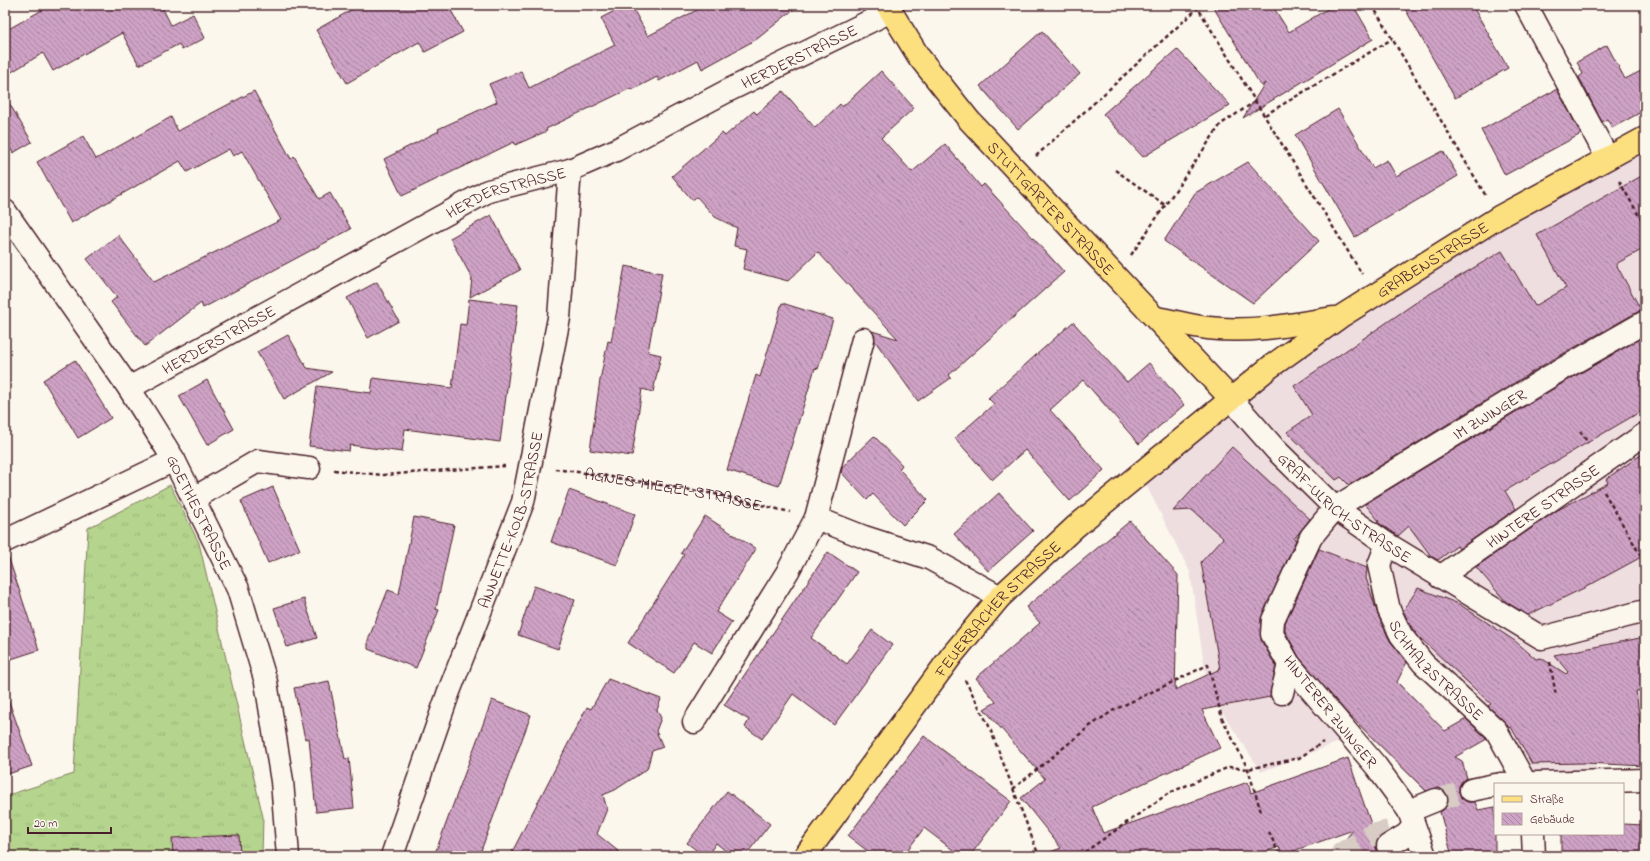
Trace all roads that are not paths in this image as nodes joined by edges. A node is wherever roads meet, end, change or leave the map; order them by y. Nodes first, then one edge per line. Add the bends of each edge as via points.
1 (1526, 5) edge
2 (889, 8) edge
3 (1645, 138) edge
4 (1607, 157) junction
5 (570, 170) junction
6 (5, 211) edge
7 (1340, 317) junction
8 (1157, 318) junction
9 (1645, 322) edge
10 (863, 339) dead end
11 (129, 388) junction
12 (1231, 398) junction
13 (1645, 434) edge
14 (174, 460) junction
15 (309, 468) road end
16 (194, 498) junction
17 (1334, 508) junction
18 (816, 518) junction
19 (8, 535) edge
20 (1386, 544) junction
21 (1440, 577) junction
22 (1000, 597) junction
23 (1645, 611) edge
24 (1289, 664) junction
25 (1282, 693) dead end
26 (694, 722) dead end
27 (1645, 780) edge
28 (1505, 783) edge
29 (1518, 783) edge
30 (1525, 783) edge
31 (1556, 783) edge
32 (1494, 785) edge
33 (1471, 790) tunnel mouth
34 (1436, 800) tunnel mouth
35 (1412, 819) junction
36 (1534, 835) edge
37 (1388, 846) dead end
38 (288, 856) edge
39 (392, 856) edge
40 (805, 856) edge
41 (1425, 856) edge
42 (1534, 856) edge

1 - 4 street
2 - 5 street, HERDERSTRASSE via 616,150
2 - 8 main road, STUTTGARTER STRASSE via 919,57 955,103 1018,173
3 - 4 main road, GRABENSTRASSE
4 - 7 main road, GRABENSTRASSE via 1498,217
5 - 11 street, HERDERSTRASSE via 488,191
5 - 39 street, ANNETTE-KOLB-STRASSE via 559,318 519,465 523,502 448,694
6 - 11 street, GOETHESTRASSE
7 - 8 main road via 1272,329 1246,330 1207,328
7 - 12 main road, GRABENSTRASSE
8 - 12 main road, STUTTGARTER STRASSE
9 - 17 street, IM ZWINGER via 1552,375
10 - 18 street
11 - 14 street, GOETHESTRASSE
12 - 17 street, GRAF-ULRICH-STRASSE via 1276,450
12 - 22 main road, FEUERBACHER STRASSE via 1076,527
13 - 21 street, HINTERE STRASSE
14 - 16 street, GOETHESTRASSE
14 - 19 street
15 - 16 street via 258,461
16 - 38 street, GOETHESTRASSE via 238,589 266,682 282,781
17 - 20 street, GRAF-ULRICH-STRASSE
17 - 24 street, HINTERER ZWINGER via 1311,537 1273,620 1272,634
18 - 22 street via 864,537 930,558
18 - 26 street via 788,571
20 - 21 street, GRAF-ULRICH-STRASSE
20 - 30 street, SCHMALZSTRASSE via 1379,565 1389,610 1401,635 1423,663 1496,730
21 - 23 street, GRAF-ULRICH-STRASSE via 1542,638
22 - 40 main road, FEUERBACHER STRASSE via 952,655
24 - 25 street
24 - 35 street, HINTERER ZWINGER via 1343,727
27 - 31 street
28 - 29 street
32 - 33 street
34 - 35 street
35 - 37 street via 1406,835
35 - 41 street, HINTERER ZWINGER
36 - 42 street

